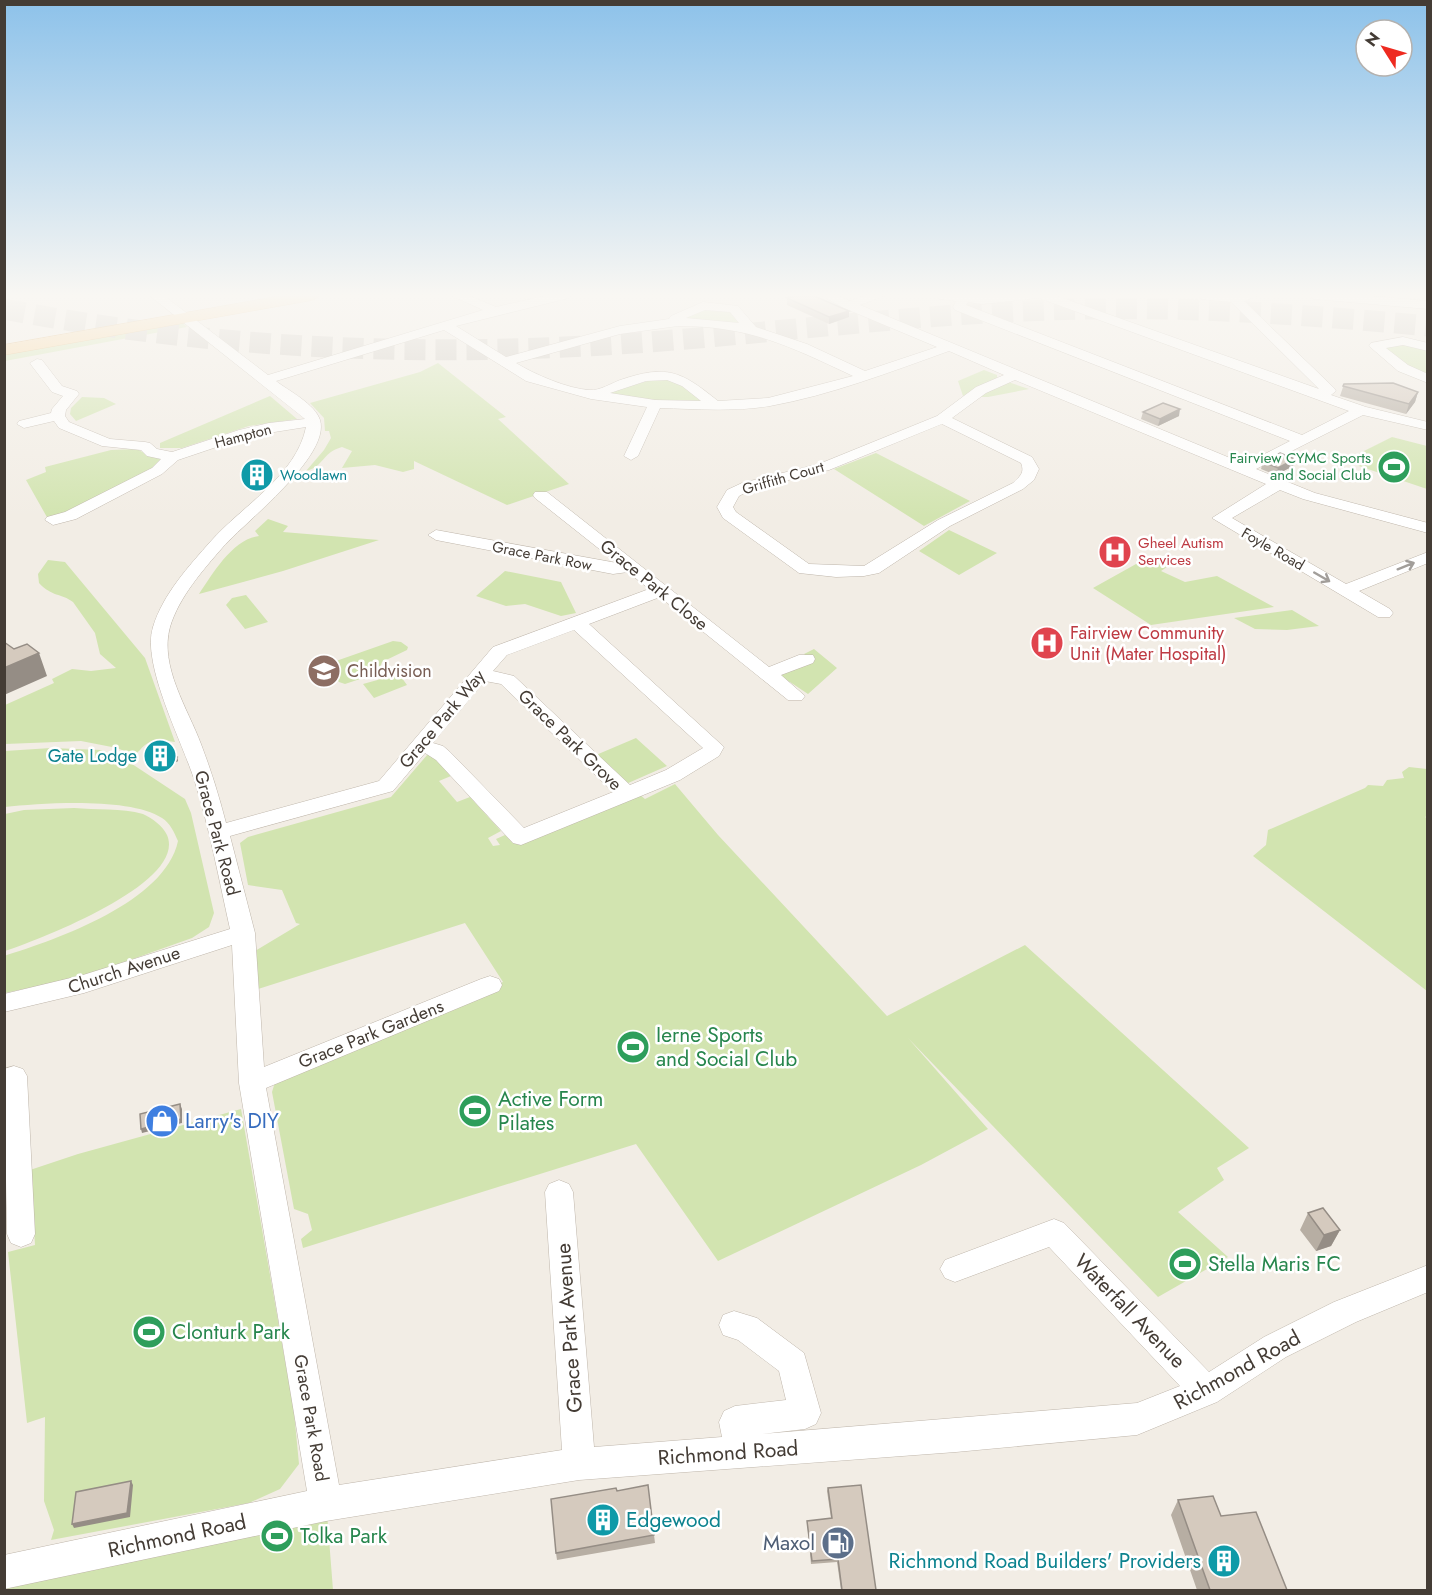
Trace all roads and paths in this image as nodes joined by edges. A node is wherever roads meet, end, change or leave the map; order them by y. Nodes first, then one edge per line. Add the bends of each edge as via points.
1 (42, 369) edge
2 (252, 369) edge
3 (301, 369) edge
4 (517, 369) edge
5 (850, 369) edge
6 (883, 369) edge
7 (1001, 369) edge
8 (1120, 369) edge
9 (1248, 369) edge
10 (1307, 369) edge
11 (1406, 369) edge
12 (1014, 375) junction
13 (864, 376) junction
14 (1428, 379) edge
15 (266, 380) junction
16 (1316, 394) junction
17 (591, 395) junction
18 (655, 404) junction
19 (715, 405) junction
20 (1361, 410) junction
21 (58, 416) junction
22 (942, 419) junction
23 (314, 422) junction
24 (14, 424) edge
25 (1428, 426) edge
26 (1302, 440) junction
27 (631, 456) dead end
28 (173, 457) junction
29 (1254, 465) dead end
30 (1278, 484) junction
31 (541, 495) dead end
32 (53, 520) dead end
33 (1428, 528) edge
34 (436, 535) dead end
35 (1428, 557) edge
36 (630, 567) junction
37 (1346, 590) junction
38 (661, 591) junction
39 (1384, 613) dead end
40 (576, 622) junction
41 (806, 659) dead end
42 (480, 674) junction
43 (767, 674) junction
44 (795, 696) dead end
45 (420, 745) junction
46 (628, 795) junction
47 (218, 832) junction
48 (243, 933) junction
49 (490, 986) dead end
50 (4, 1003) edge
51 (14, 1076) dead end
52 (252, 1083) junction
53 (559, 1192) dead end
54 (20, 1235) edge
55 (955, 1269) dead end
56 (1428, 1278) edge
57 (734, 1325) dead end
58 (1206, 1391) junction
59 (741, 1451) junction
60 (579, 1464) junction
61 (326, 1504) junction
62 (4, 1572) edge

1 - 21 street via 57,389 72,394
2 - 15 street
3 - 15 street
4 - 17 street via 531,378
5 - 13 street
6 - 13 street
7 - 12 street
8 - 26 street
9 - 16 street
10 - 16 street via 1329,391
11 - 14 street
12 - 22 street, Griffith Court via 981,390
12 - 30 street
13 - 19 street via 768,402
15 - 23 street via 310,414
16 - 20 street
17 - 18 street
17 - 19 street via 659,375 688,384
18 - 19 street
18 - 27 street
20 - 25 street
20 - 26 street
21 - 24 street
21 - 28 street via 69,428 107,443 145,447 152,453
22 - 22 street, Griffith Court via 1027,460 1029,477 864,571 856,582 838,587 819,583 729,515 725,507 733,493 747,486 824,467
23 - 28 street, Hampton via 244,433
23 - 47 street, Grace Park Road via 310,442 299,463 197,568 172,602 161,628 164,678 202,774
26 - 29 street
28 - 32 street, Hampton via 157,471 70,516
30 - 33 street
30 -> 37 street, Foyle Road via 1220,518
31 - 36 street, Grace Park Close
34 - 36 street, Grace Park Row via 458,532 613,569
37 -> 35 street
36 - 38 street, Grace Park Close
37 - 39 street, Foyle Road
38 - 40 street, Grace Park Way
38 - 43 street, Grace Park Close
40 - 42 street, Grace Park Way via 500,651
40 - 46 street via 714,747 681,772
41 - 43 street
42 - 45 street, Grace Park Way
42 - 46 street, Grace Park Grove via 507,680
43 - 44 street, Grace Park Close
45 - 46 street via 443,756 521,838
45 - 47 street, Grace Park Way via 380,789
47 - 48 street, Grace Park Road
48 - 50 street, Church Avenue via 84,984
48 - 52 street, Grace Park Road
49 - 52 street, Grace Park Gardens
51 - 54 street
52 - 61 street, Grace Park Road
53 - 60 street, Grace Park Avenue
55 - 58 street, Waterfall Avenue via 1054,1232
56 - 58 street, Richmond Road via 1275,1347
57 - 59 street via 746,1328 793,1363 805,1413 735,1422
58 - 59 street, Richmond Road via 1137,1419
59 - 60 street, Richmond Road
60 - 61 street, Richmond Road
61 - 62 street, Richmond Road

